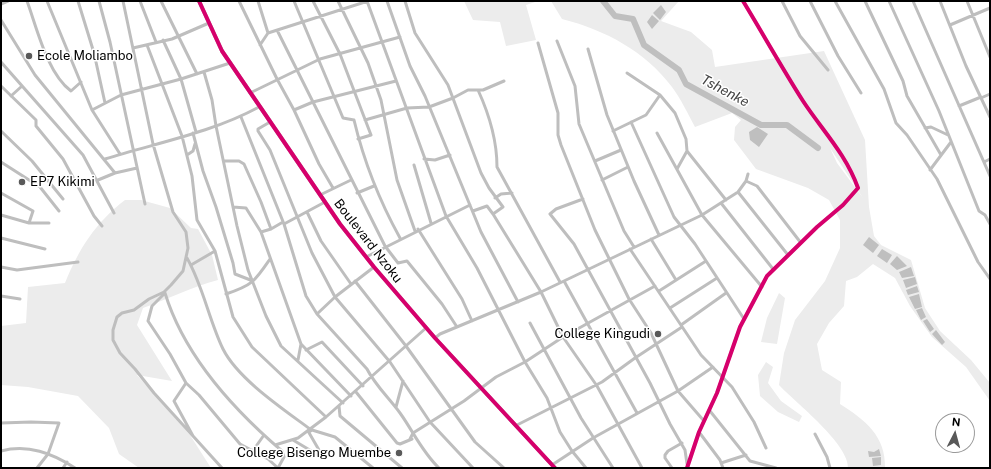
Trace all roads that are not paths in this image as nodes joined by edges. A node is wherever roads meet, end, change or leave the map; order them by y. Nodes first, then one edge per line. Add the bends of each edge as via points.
1 (8, 1) edge
2 (27, 1) edge
3 (47, 1) edge
4 (78, 1) edge
5 (99, 1) edge
6 (123, 1) edge
7 (140, 1) edge
8 (161, 1) edge
9 (200, 1) edge
10 (239, 1) edge
11 (258, 1) edge
12 (294, 1) edge
13 (313, 1) edge
14 (338, 1) edge
15 (355, 1) edge
16 (368, 1) edge
17 (387, 1) edge
18 (405, 1) edge
19 (743, 1) edge
20 (782, 1) edge
21 (810, 1) edge
22 (835, 1) edge
23 (865, 1) edge
24 (889, 1) edge
25 (913, 1) edge
26 (940, 1) edge
27 (967, 1) edge
28 (1, 4) edge
29 (356, 6) junction
30 (990, 8) edge
31 (342, 11) junction
32 (972, 15) junction
33 (320, 16) junction
34 (1, 20) edge
35 (302, 21) junction
36 (209, 23) junction
37 (950, 24) junction
38 (277, 30) junction
39 (268, 33) junction
40 (177, 37) junction
41 (400, 37) junction
42 (163, 40) junction
43 (557, 40) dead end
44 (156, 42) junction
45 (381, 43) junction
46 (538, 43) dead end
47 (147, 44) junction
48 (260, 45) junction
49 (133, 48) junction
50 (361, 48) junction
51 (588, 50) dead end
52 (340, 54) junction
53 (990, 57) edge
54 (320, 60) junction
55 (1, 62) edge
56 (230, 63) junction
57 (828, 70) dead end
58 (297, 71) junction
59 (204, 72) junction
60 (627, 73) dead end
61 (197, 74) junction
62 (181, 79) junction
63 (277, 79) junction
64 (396, 81) junction
65 (504, 81) dead end
66 (81, 82) junction
67 (163, 84) junction
68 (1, 86) edge
69 (22, 86) junction
70 (376, 86) junction
71 (142, 89) junction
72 (478, 90) junction
73 (354, 91) junction
74 (250, 93) junction
75 (861, 93) dead end
76 (990, 94) edge
77 (121, 95) junction
78 (660, 95) junction
79 (11, 96) junction
80 (335, 97) junction
81 (981, 97) junction
82 (453, 98) junction
83 (313, 102) junction
84 (105, 103) junction
85 (959, 106) junction
86 (259, 107) junction
87 (429, 107) junction
88 (407, 108) junction
89 (92, 110) junction
90 (294, 110) junction
91 (384, 114) junction
92 (241, 117) junction
93 (990, 117) edge
94 (366, 120) junction
95 (270, 122) junction
96 (631, 122) junction
97 (216, 126) junction
98 (925, 128) junction
99 (1, 131) edge
100 (613, 131) junction
101 (194, 133) junction
102 (657, 133) dead end
103 (948, 135) junction
104 (182, 136) junction
105 (358, 139) junction
106 (195, 142) junction
107 (951, 142) junction
108 (153, 144) junction
109 (133, 150) junction
110 (621, 150) junction
111 (687, 151) junction
112 (120, 154) junction
113 (186, 154) junction
114 (450, 155) junction
115 (941, 155) junction
116 (105, 158) junction
117 (424, 159) junction
118 (990, 159) edge
119 (224, 161) junction
120 (595, 161) junction
121 (1, 162) edge
122 (984, 162) junction
123 (414, 165) dead end
124 (628, 167) junction
125 (137, 168) junction
126 (677, 169) junction
127 (930, 170) junction
128 (115, 172) junction
129 (748, 174) dead end
130 (990, 176) edge
131 (98, 180) junction
132 (351, 180) junction
133 (602, 180) junction
134 (746, 181) junction
135 (374, 186) junction
136 (333, 188) junction
137 (738, 192) junction
138 (1, 193) edge
139 (512, 193) junction
140 (357, 194) junction
141 (320, 195) junction
142 (64, 198) dead end
143 (495, 198) junction
144 (583, 199) junction
145 (726, 200) junction
146 (325, 202) junction
147 (721, 203) junction
148 (145, 204) dead end
149 (470, 204) junction
150 (233, 207) junction
151 (59, 211) dead end
152 (473, 211) junction
153 (308, 212) junction
154 (114, 213) dead end
155 (493, 214) junction
156 (702, 214) junction
157 (1, 216) edge
158 (297, 216) junction
159 (446, 216) junction
160 (29, 223) junction
161 (49, 223) dead end
162 (283, 223) junction
163 (431, 224) junction
164 (680, 224) junction
165 (990, 224) edge
166 (102, 226) dead end
167 (271, 229) junction
168 (417, 230) junction
169 (261, 232) junction
170 (659, 235) junction
171 (1, 238) edge
172 (400, 238) junction
173 (651, 239) junction
174 (801, 243) junction
175 (385, 246) junction
176 (634, 247) junction
177 (45, 249) dead end
178 (630, 250) junction
179 (215, 251) junction
180 (788, 255) junction
181 (366, 257) junction
182 (187, 258) junction
183 (270, 258) junction
184 (609, 259) junction
185 (706, 261) junction
186 (78, 262) dead end
187 (191, 265) junction
188 (1, 267) edge
189 (374, 267) junction
190 (773, 269) junction
191 (588, 270) junction
192 (716, 278) junction
193 (990, 279) edge
194 (676, 280) junction
195 (355, 281) junction
196 (564, 281) junction
197 (253, 282) junction
198 (560, 282) junction
199 (351, 284) junction
200 (655, 286) junction
201 (762, 287) junction
202 (659, 291) junction
203 (164, 292) junction
204 (541, 292) junction
205 (726, 293) junction
206 (226, 294) junction
207 (1, 296) edge
208 (335, 297) junction
209 (20, 299) dead end
210 (629, 299) junction
211 (518, 302) junction
212 (670, 308) junction
213 (499, 310) junction
214 (610, 312) junction
215 (317, 314) junction
216 (744, 319) junction
217 (472, 321) junction
218 (530, 323) dead end
219 (588, 324) junction
220 (682, 326) junction
221 (426, 328) junction
222 (457, 328) junction
223 (435, 338) junction
224 (563, 338) junction
225 (301, 344) junction
226 (656, 345) junction
227 (406, 346) junction
228 (306, 350) junction
229 (545, 350) junction
230 (634, 358) junction
231 (298, 360) junction
232 (390, 362) junction
233 (524, 362) junction
234 (713, 367) junction
235 (614, 374) junction
236 (724, 376) junction
237 (372, 378) junction
238 (404, 381) junction
239 (186, 383) junction
240 (363, 386) junction
241 (596, 386) junction
242 (481, 388) junction
243 (678, 391) junction
244 (356, 392) junction
245 (351, 396) junction
246 (571, 398) junction
247 (659, 401) junction
248 (343, 402) junction
249 (339, 406) junction
250 (396, 407) junction
251 (452, 409) junction
252 (552, 409) junction
253 (710, 411) junction
254 (637, 414) junction
255 (326, 417) junction
256 (704, 421) junction
257 (430, 422) junction
258 (1, 423) edge
259 (517, 425) junction
260 (617, 425) junction
261 (309, 430) junction
262 (699, 432) junction
263 (413, 433) junction
264 (815, 434) dead end
265 (194, 436) junction
266 (264, 436) junction
267 (416, 437) junction
268 (592, 438) junction
269 (410, 439) junction
270 (293, 440) junction
271 (682, 443) junction
272 (275, 445) junction
273 (766, 448) dead end
274 (2, 450) edge
275 (252, 452) junction
276 (572, 452) junction
277 (48, 454) junction
278 (746, 455) junction
279 (67, 462) junction
280 (721, 463) junction
281 (554, 467) edge
282 (687, 467) edge
283 (37, 468) edge
284 (63, 468) edge
285 (75, 468) edge
286 (222, 468) edge
287 (278, 468) edge
288 (373, 468) edge
289 (402, 468) edge
290 (439, 468) edge
291 (473, 468) edge
292 (504, 468) edge
293 (586, 468) edge
294 (613, 468) edge
295 (642, 468) edge
296 (672, 468) edge
297 (723, 468) edge
298 (776, 468) edge
299 (830, 468) edge

1 - 28 street
2 - 66 street via 44,48 61,80 71,91
3 - 66 street
4 - 84 street
5 - 77 street
6 - 49 street
7 - 44 street
8 - 40 street
9 - 36 street, Boulevard Nzoku
10 - 48 street
11 - 39 street
12 - 35 street
13 - 33 street
14 - 31 street
15 - 29 street
16 - 29 street
16 - 45 street
17 - 41 street
18 - 82 street via 415,33 448,85
19 - 174 street via 803,102 830,137 854,176 858,188
20 - 57 street via 800,36
21 - 75 street via 838,56
22 - 127 street via 884,89 896,123
23 - 98 street via 903,81 907,96
24 - 103 street
25 - 85 street
26 - 37 street
27 - 32 street
29 - 31 street
30 - 32 street
31 - 33 street
31 - 50 street
32 - 37 street
32 - 53 street
33 - 35 street
33 - 52 street
34 - 116 street via 35,75
35 - 38 street
35 - 54 street
36 - 40 street
36 - 56 street, Boulevard Nzoku
37 - 81 street
38 - 39 street
38 - 58 street
39 - 48 street
40 - 42 street
40 - 61 street
41 - 45 street
41 - 87 street
42 - 44 street
42 - 62 street
43 - 120 street via 575,86 579,124
44 - 47 street
45 - 50 street
45 - 64 street
46 - 144 street via 558,113 560,140
47 - 49 street
47 - 67 street
48 - 63 street
49 - 71 street
50 - 52 street
50 - 70 street
51 - 100 street
52 - 54 street
52 - 73 street
54 - 58 street
54 - 80 street
55 - 69 street
56 - 59 street
56 - 74 street, Boulevard Nzoku
58 - 63 street
58 - 83 street
59 - 61 street
59 - 97 street
60 - 78 street
61 - 62 street
62 - 67 street
62 - 101 street
63 - 74 street
63 - 90 street
64 - 70 street
64 - 88 street
65 - 72 street
66 - 89 street
67 - 71 street
67 - 104 street
68 - 79 street
69 - 79 street
69 - 131 street via 83,155
70 - 73 street
70 - 91 street
71 - 77 street
71 - 108 street
72 - 82 street via 468,90
72 - 139 street via 491,120 497,151 497,167
73 - 80 street
73 - 94 street
74 - 86 street, Boulevard Nzoku
76 - 81 street
77 - 84 street
77 - 109 street
78 - 96 street via 646,115
78 - 111 street via 680,122
79 - 166 street via 36,120 36,126 62,159
80 - 83 street
80 - 105 street via 343,118 354,120
81 - 85 street
81 - 93 street
82 - 87 street
82 - 143 street via 481,173
83 - 90 street
83 - 132 street
84 - 89 street
85 - 122 street
86 - 92 street
86 - 95 street, Boulevard Nzoku
87 - 88 street
87 - 114 street
88 - 91 street
88 - 117 street
89 - 112 street
90 - 136 street via 316,159
91 - 94 street
91 - 168 street via 397,180
92 - 97 street
92 - 162 street
94 - 105 street via 371,135
95 - 141 street, Boulevard Nzoku
95 - 158 street via 258,131 270,150
96 - 100 street
96 - 164 street via 674,217
97 - 101 street
97 - 119 street
98 - 103 street via 931,127
98 - 115 street
99 - 142 street via 32,161
100 - 110 street
101 - 104 street
101 - 106 street
102 - 126 street
103 - 107 street
104 - 108 street
104 - 113 street
105 - 135 street
106 - 113 street via 193,151
106 - 197 street via 235,274
107 - 115 street
107 - 165 street via 979,211
108 - 109 street
108 - 182 street via 173,212 188,238
109 - 112 street
109 - 125 street
110 - 120 street
110 - 124 street
111 - 126 street
111 - 145 street
112 - 116 street
113 - 179 street via 192,176 197,220
114 - 117 street via 435,160
114 - 149 street
115 - 127 street
116 - 128 street
117 - 159 street
118 - 122 street
119 - 150 street
119 - 167 street via 239,161 244,164
120 - 133 street
121 - 151 street via 40,187
122 - 130 street
123 - 163 street
124 - 133 street
124 - 170 street
125 - 128 street
125 - 148 street
126 - 156 street
127 - 193 street via 937,179 978,262
128 - 131 street
129 - 134 street
131 - 154 street
132 - 136 street
132 - 140 street
133 - 176 street via 624,231
134 - 137 street
134 - 174 street via 757,186
135 - 140 street
135 - 172 street
136 - 141 street
137 - 145 street
137 - 180 street
138 - 160 street via 34,210
139 - 143 street via 501,194
139 - 198 street
140 - 175 street
141 - 146 street, Boulevard Nzoku
143 - 155 street via 503,208
144 - 184 street
144 - 191 street via 573,201 550,213 567,234
145 - 147 street
146 - 153 street
146 - 181 street, Boulevard Nzoku
147 - 156 street
147 - 190 street
149 - 152 street
149 - 159 street
150 - 169 street via 246,208
150 - 197 street
152 - 155 street via 487,206
152 - 211 street via 488,246
153 - 158 street
153 - 199 street via 321,241
155 - 204 street
156 - 164 street
156 - 201 street
157 - 160 street
158 - 162 street
158 - 208 street via 312,253
159 - 163 street
159 - 213 street
160 - 161 street
162 - 167 street
162 - 215 street via 306,296
163 - 168 street
164 - 170 street
164 - 185 street
167 - 169 street
168 - 172 street
168 - 217 street via 462,299
169 - 183 street
170 - 173 street
171 - 177 street
172 - 175 street
173 - 176 street
173 - 194 street
174 - 180 street
175 - 181 street
175 - 222 street via 398,263 407,261 442,304
176 - 178 street
178 - 184 street
178 - 200 street
179 - 187 street
179 - 206 street
180 - 190 street
181 - 189 street, Boulevard Nzoku
182 - 187 street
182 - 203 street via 183,271
183 - 197 street
183 - 225 street
184 - 191 street
184 - 210 street
185 - 192 street
185 - 194 street
186 - 188 street via 17,270
187 - 261 street via 224,350 251,383
189 - 195 street
189 - 221 street, Boulevard Nzoku
190 - 201 street
191 - 196 street
191 - 214 street
192 - 205 street
192 - 212 street
194 - 202 street
195 - 199 street
195 - 227 street
196 - 198 street
196 - 219 street
197 - 206 street
197 - 231 street via 281,346
198 - 204 street
199 - 208 street
200 - 202 street
200 - 210 street
201 - 216 street
202 - 212 street
203 - 239 street via 152,306 148,321
203 - 265 street via 134,310 118,315 113,330 114,340 120,353
203 - 266 street via 179,328 201,366
204 - 211 street
204 - 224 street
205 - 216 street
205 - 220 street
206 - 255 street via 233,317 252,347
207 - 209 street
208 - 215 street
208 - 232 street
210 - 214 street
210 - 226 street
211 - 213 street
212 - 220 street
213 - 217 street
213 - 233 street
214 - 219 street
214 - 230 street
215 - 237 street via 367,368
216 - 236 street
217 - 222 street
218 - 229 street
219 - 224 street
219 - 235 street
220 - 226 street
220 - 234 street via 701,355
221 - 223 street, Boulevard Nzoku
221 - 227 street
222 - 223 street
223 - 242 street, Boulevard Nzoku
224 - 229 street
224 - 241 street
225 - 228 street
225 - 231 street
226 - 230 street
226 - 243 street
227 - 232 street
227 - 251 street
228 - 240 street via 322,342
228 - 245 street
229 - 233 street
229 - 246 street
230 - 235 street
230 - 247 street
231 - 248 street
232 - 237 street
232 - 238 street
233 - 242 street
233 - 252 street
234 - 236 street
234 - 243 street
235 - 241 street
235 - 254 street
236 - 253 street
236 - 273 street via 754,422
237 - 240 street
237 - 250 street
238 - 250 street
238 - 257 street
239 - 265 street via 174,400
239 - 275 street via 240,444
240 - 244 street
241 - 246 street
241 - 260 street
242 - 251 street
242 - 259 street, Boulevard Nzoku
243 - 247 street
243 - 256 street
244 - 245 street
244 - 269 street via 397,443
245 - 248 street
246 - 252 street
246 - 268 street
247 - 254 street
247 - 271 street
248 - 249 street
249 - 255 street
249 - 289 street via 340,416
250 - 263 street
251 - 257 street
251 - 292 street via 480,448
252 - 259 street
252 - 276 street via 560,432
253 - 256 street
253 - 278 street
254 - 260 street
255 - 261 street
256 - 262 street
257 - 263 street
257 - 291 street
258 - 277 street via 58,423
259 - 281 street, Boulevard Nzoku
260 - 268 street
260 - 295 street
261 - 270 street
261 - 270 street via 319,450 318,455
261 - 288 street via 331,434
262 - 280 street
262 - 282 street
263 - 267 street
263 - 269 street
264 - 299 street
265 - 286 street
266 - 272 street
266 - 275 street
267 - 269 street
267 - 290 street via 428,458
268 - 276 street
268 - 294 street
270 - 272 street
271 - 282 street
271 - 296 street via 665,455
272 - 287 street via 284,454
274 - 277 street via 22,447
275 - 287 street
276 - 281 street
276 - 293 street
277 - 279 street
277 - 283 street
278 - 280 street
278 - 298 street via 750,461
279 - 284 street
279 - 285 street
280 - 297 street

